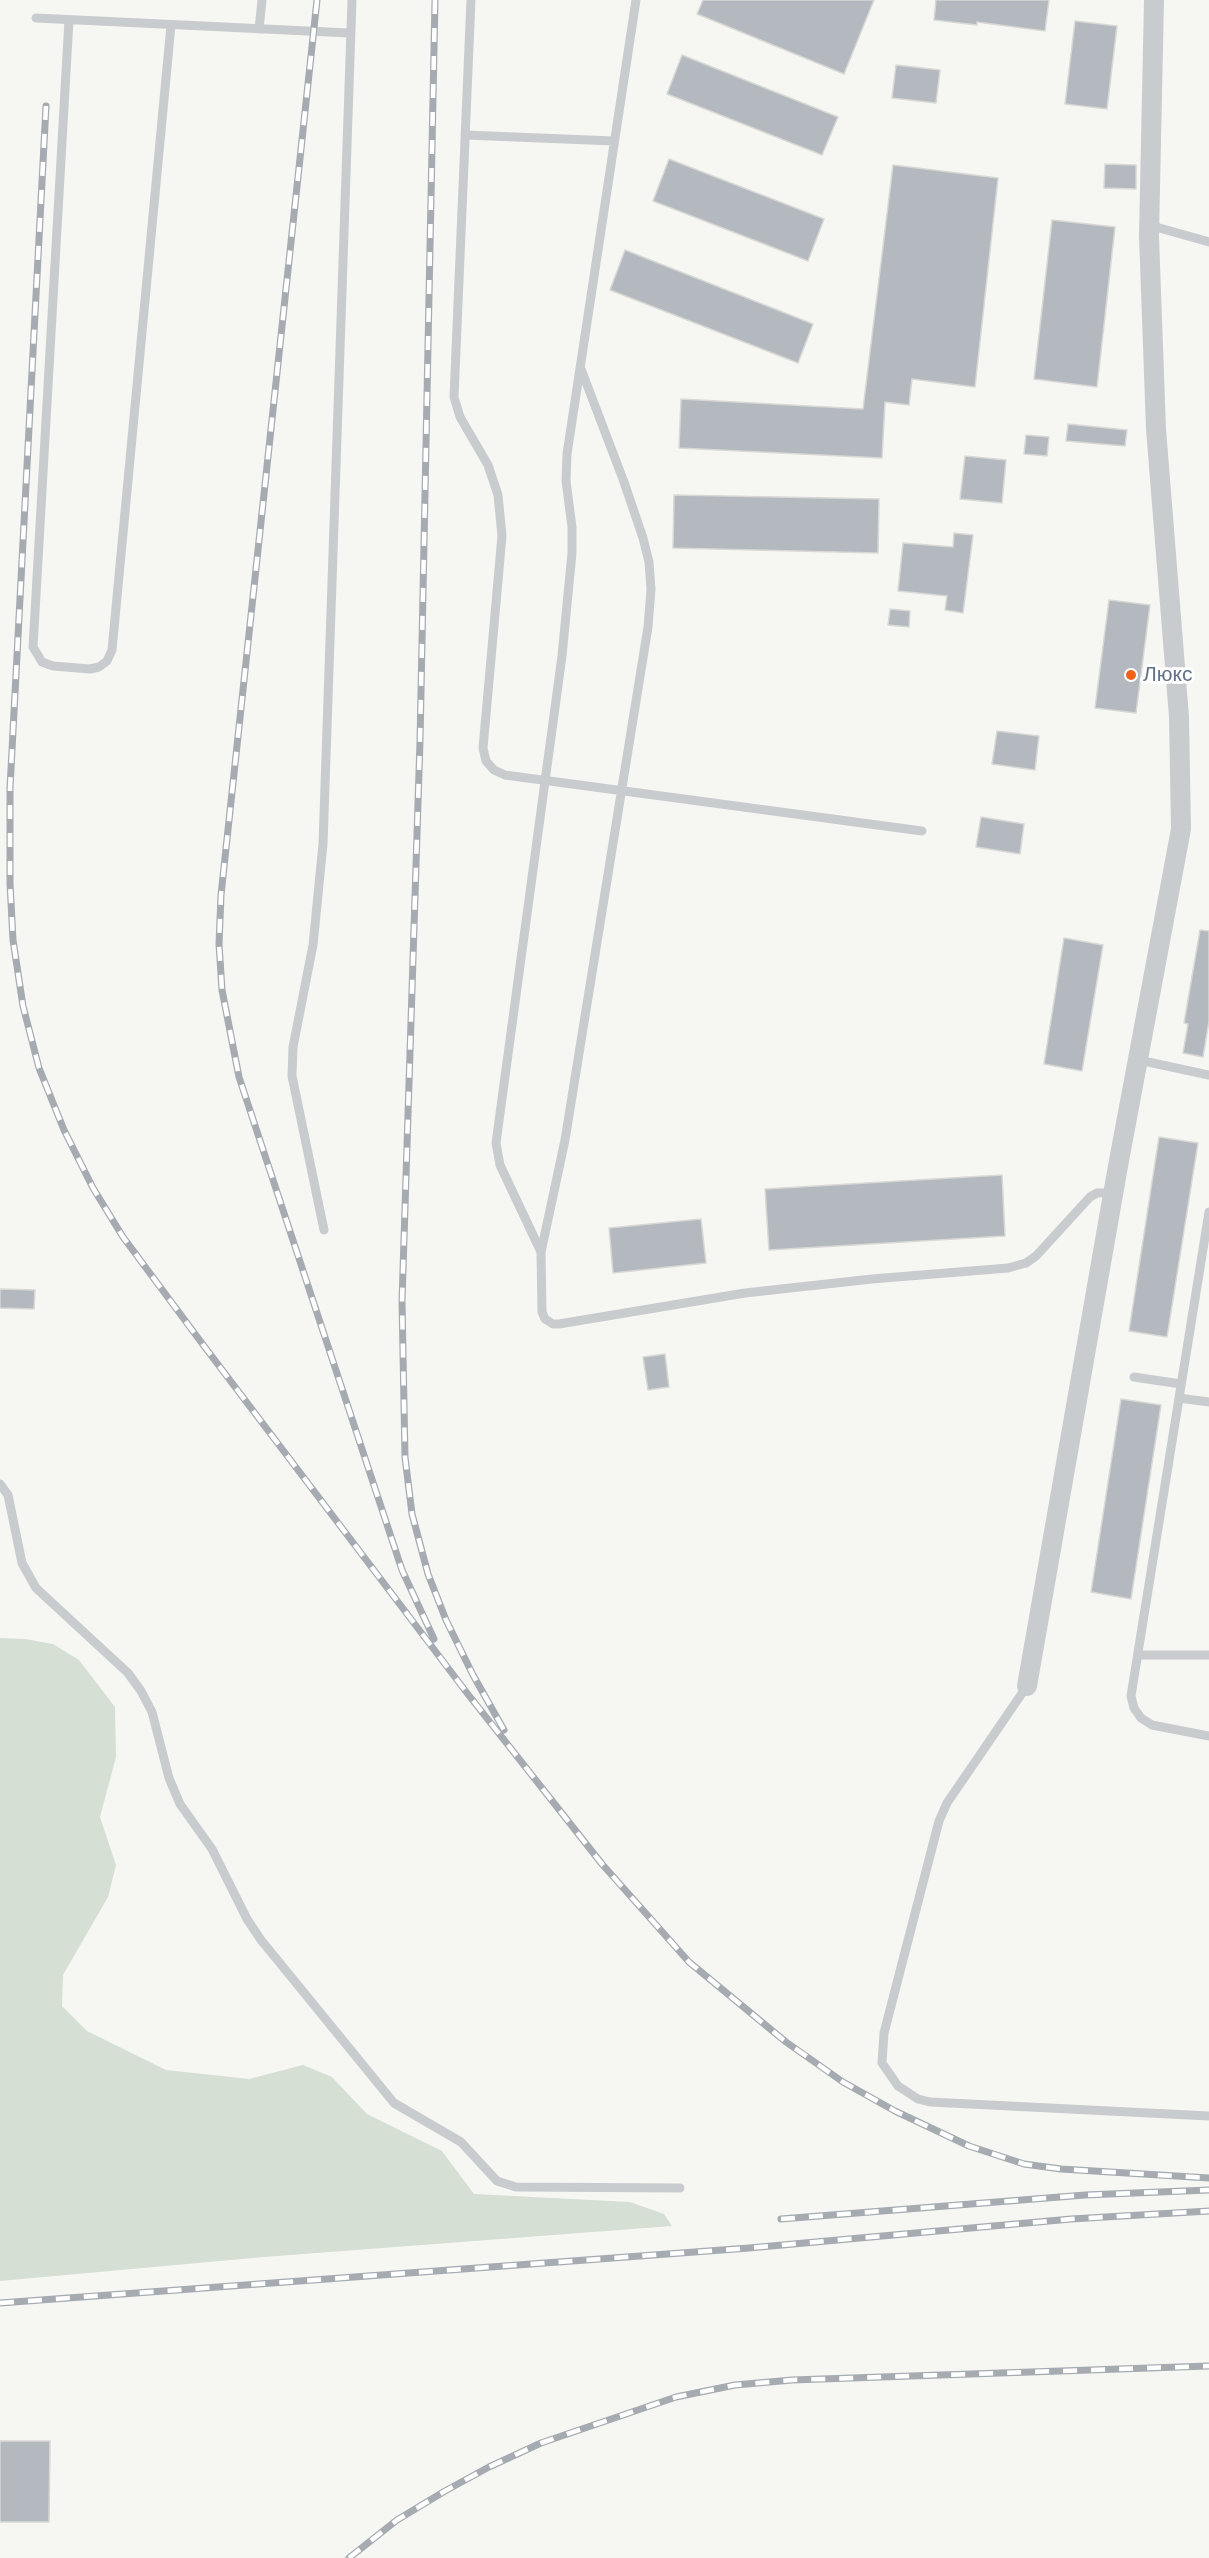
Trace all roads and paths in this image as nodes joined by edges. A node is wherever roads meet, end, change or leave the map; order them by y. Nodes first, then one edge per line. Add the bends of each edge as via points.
1 (262, 0) edge
2 (352, 0) edge
3 (471, 0) edge
4 (636, 0) edge
5 (1154, 0) edge
6 (36, 18) dead end
7 (69, 20) junction
8 (171, 25) junction
9 (259, 29) junction
10 (349, 33) junction
11 (465, 135) junction
12 (614, 141) junction
13 (1149, 225) junction
14 (1209, 242) edge
15 (580, 367) junction
16 (545, 781) junction
17 (621, 791) junction
18 (922, 831) dead end
19 (1139, 1060) junction
20 (1209, 1075) edge
21 (1113, 1192) junction
22 (1209, 1212) edge
23 (324, 1230) dead end
24 (541, 1252) junction
25 (1198, 1278) junction
26 (1209, 1279) edge
27 (1134, 1377) dead end
28 (1181, 1384) junction
29 (1179, 1398) junction
30 (1209, 1402) edge
31 (0, 1484) edge
32 (1138, 1654) junction
33 (1209, 1655) edge
34 (1027, 1686) joint
35 (1209, 1736) edge
36 (1209, 2116) edge
37 (680, 2188) dead end

1 - 9 lane
2 - 10 lane
3 - 11 lane
4 - 12 lane
5 - 13 street
6 - 7 lane
7 - 8 lane
7 - 8 lane via 33,646 42,662 90,669 106,661 112,650
8 - 9 lane
9 - 10 lane
10 - 23 lane via 323,844 313,945 292,1066
11 - 12 lane
11 - 16 lane via 454,397 460,417 488,465 498,495 502,536 483,748 486,761 494,770
12 - 15 lane
13 - 14 lane
13 - 19 street via 1156,429 1182,782 1175,868
15 - 16 lane via 567,454 572,553
15 - 17 lane via 624,482 649,562 648,627
16 - 17 lane
16 - 24 lane via 496,1143 500,1165
17 - 18 lane
17 - 24 lane via 565,1140
19 - 20 lane
19 - 21 street
21 - 24 lane via 1096,1193 1036,1256 1008,1268 745,1293 559,1324 545,1319 542,1312
21 - 34 street
22 - 25 lane
25 - 26 lane
25 - 28 lane
27 - 28 lane
28 - 29 lane
29 - 30 lane
29 - 32 lane
31 - 37 lane via 8,1495 22,1563 36,1588 128,1673 141,1691 152,1712 180,1804 212,1850 247,1919 394,2103 461,2142 497,2181 516,2187
32 - 33 lane
32 - 35 lane via 1131,1696 1141,1718 1152,1725
34 - 36 lane via 947,1803 939,1821 884,2033 882,2063 898,2086 930,2102

